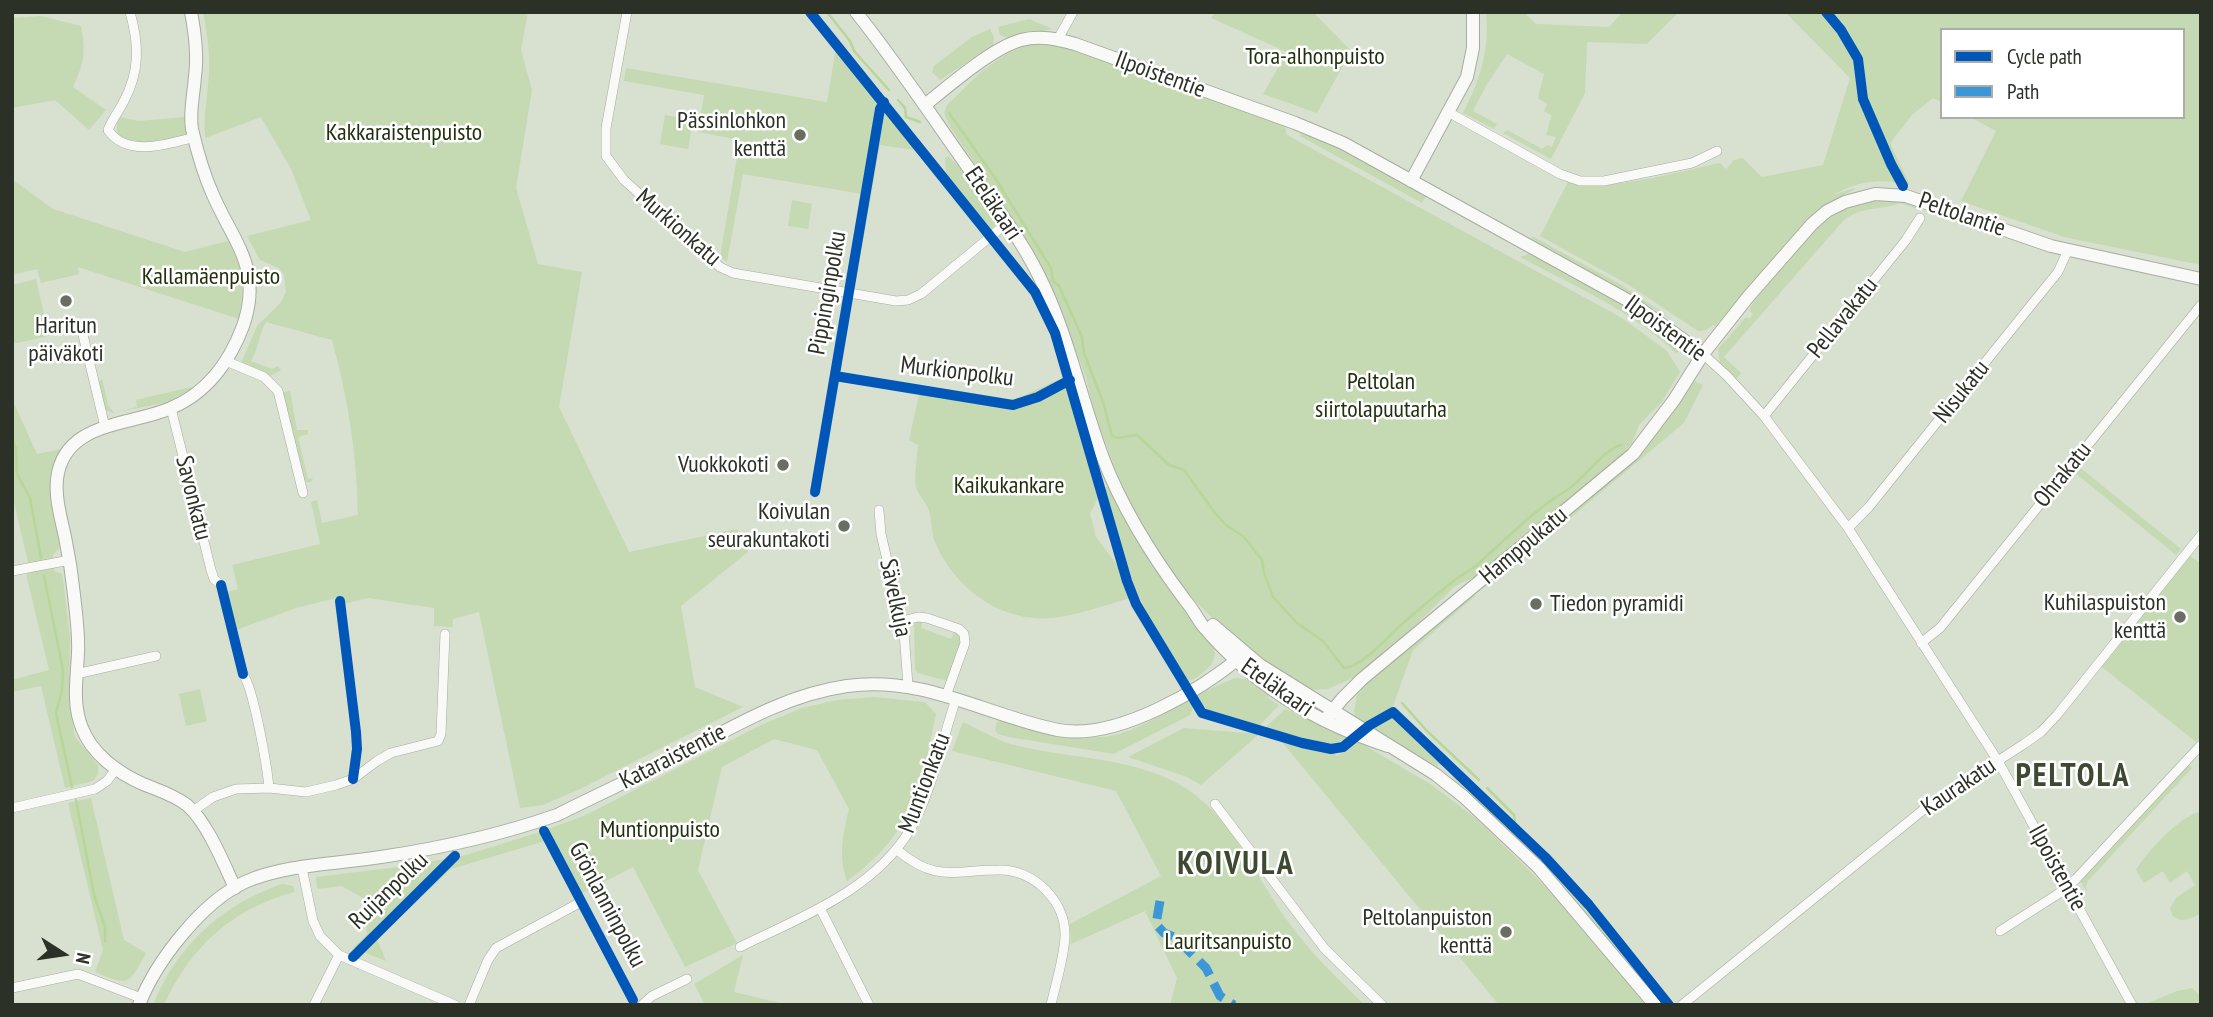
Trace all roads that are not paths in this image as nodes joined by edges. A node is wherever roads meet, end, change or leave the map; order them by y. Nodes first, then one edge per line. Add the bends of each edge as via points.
1 (130, 12) edge
2 (191, 12) edge
3 (628, 12) edge
4 (856, 12) edge
5 (1073, 12) edge
6 (1473, 12) edge
7 (1058, 39) junction
8 (926, 104) junction
9 (1448, 112) junction
10 (195, 138) junction
11 (1717, 151) dead end
12 (1411, 181) junction
13 (1920, 218) dead end
14 (1007, 223) junction
15 (2068, 250) junction
16 (2201, 279) edge
17 (2201, 305) edge
18 (83, 335) dead end
19 (1703, 354) junction
20 (226, 361) junction
21 (171, 408) junction
22 (1763, 416) junction
23 (105, 427) junction
24 (303, 493) dead end
25 (879, 510) dead end
26 (1848, 528) junction
27 (2201, 536) edge
28 (70, 561) junction
29 (12, 571) edge
30 (221, 584) dead end
31 (901, 621) junction
32 (445, 634) dead end
33 (1921, 643) junction
34 (156, 656) dead end
35 (1240, 657) junction
36 (76, 674) junction
37 (243, 674) dead end
38 (908, 685) junction
39 (951, 697) junction
40 (1329, 715) junction
41 (2201, 745) edge
42 (1998, 761) junction
43 (117, 769) junction
44 (269, 788) junction
45 (1215, 804) dead end
46 (12, 808) edge
47 (193, 811) junction
48 (897, 850) junction
49 (302, 868) junction
50 (2068, 886) junction
51 (235, 888) junction
52 (581, 902) dead end
53 (820, 908) junction
54 (2000, 930) dead end
55 (740, 947) dead end
56 (339, 955) junction
57 (687, 979) dead end
58 (12, 988) edge
59 (140, 1001) edge
60 (314, 1005) edge
61 (455, 1005) edge
62 (469, 1005) edge
63 (642, 1005) edge
64 (869, 1005) edge
65 (1051, 1005) edge
66 (1382, 1005) edge
67 (1655, 1005) edge
68 (1682, 1005) edge
69 (2132, 1005) edge

1 - 10 street via 138,50 136,68 108,131 118,141 136,146 155,147
2 - 10 street via 196,57 191,108
3 - 14 street, Murkionkatu via 606,128 606,156 624,180 720,267 818,289 904,301 921,294
4 - 8 street, Eteläkaari
5 - 7 street
6 - 9 street via 1471,64
7 - 8 street, Ilpoistentie via 1036,37 1011,44
7 - 12 street, Ilpoistentie via 1322,133
8 - 14 street, Eteläkaari
9 - 11 street via 1580,181 1604,181 1692,163
9 - 12 street
10 - 20 street via 212,193 249,268 243,324
12 - 19 street, Ilpoistentie via 1629,301
13 - 22 street, Pellavakatu
14 - 35 street, Eteläkaari via 1057,314 1103,457 1135,527 1202,625
15 - 16 street, Peltolantie
15 - 19 street, Peltolantie via 1906,196 1885,193 1854,198 1812,224
15 - 26 street, Nisukatu via 2032,304
17 - 33 street, Ohrakatu via 1940,628
18 - 23 street
19 - 22 street, Ilpoistentie
19 - 40 street, Hamppukatu via 1633,454 1362,679
20 - 21 street via 200,391
20 - 24 street via 264,377 278,391
21 - 23 street
21 - 30 street, Savonkatu via 211,570
22 - 26 street, Ilpoistentie
23 - 28 street via 74,443 59,468 57,493
25 - 31 street, Sävelkuja
26 - 33 street, Ilpoistentie
27 - 42 street, Kaurakatu via 2057,715 2041,732
28 - 29 street
28 - 36 street
31 - 38 street, Sävelkuja
31 - 39 street, Muntionkatu via 927,618 964,634
32 - 44 street via 438,741 391,753 354,779 326,788 293,792
33 - 42 street, Ilpoistentie
34 - 36 street
35 - 39 street, Kataraistentie via 1208,681 1134,720 1087,732 1058,730
35 - 40 street, Eteläkaari via 1272,690
36 - 43 street via 81,726 95,749
37 - 44 street
38 - 39 street, Kataraistentie
38 - 49 street, Kataraistentie via 847,686 792,700 539,821 416,852
39 - 48 street, Muntionkatu via 923,802
40 - 67 street, Eteläkaari via 1435,774 1464,797 1576,909
41 - 50 street
42 - 50 street, Ilpoistentie
42 - 68 street, Kaurakatu via 1921,812
43 - 46 street via 95,789
43 - 47 street
44 - 47 street via 227,791
45 - 66 street via 1324,948
47 - 51 street
48 - 53 street, Muntionkatu via 861,883
48 - 65 street via 939,873 1008,870 1047,891 1061,916 1065,936
49 - 51 street, Kataraistentie
49 - 56 street via 313,921 320,936
50 - 54 street
50 - 69 street, Ilpoistentie
51 - 59 street, Kataraistentie via 176,941
52 - 62 street via 496,947
53 - 55 street, Muntionkatu
53 - 64 street
56 - 60 street
56 - 61 street
57 - 63 street
58 - 59 street via 78,974

